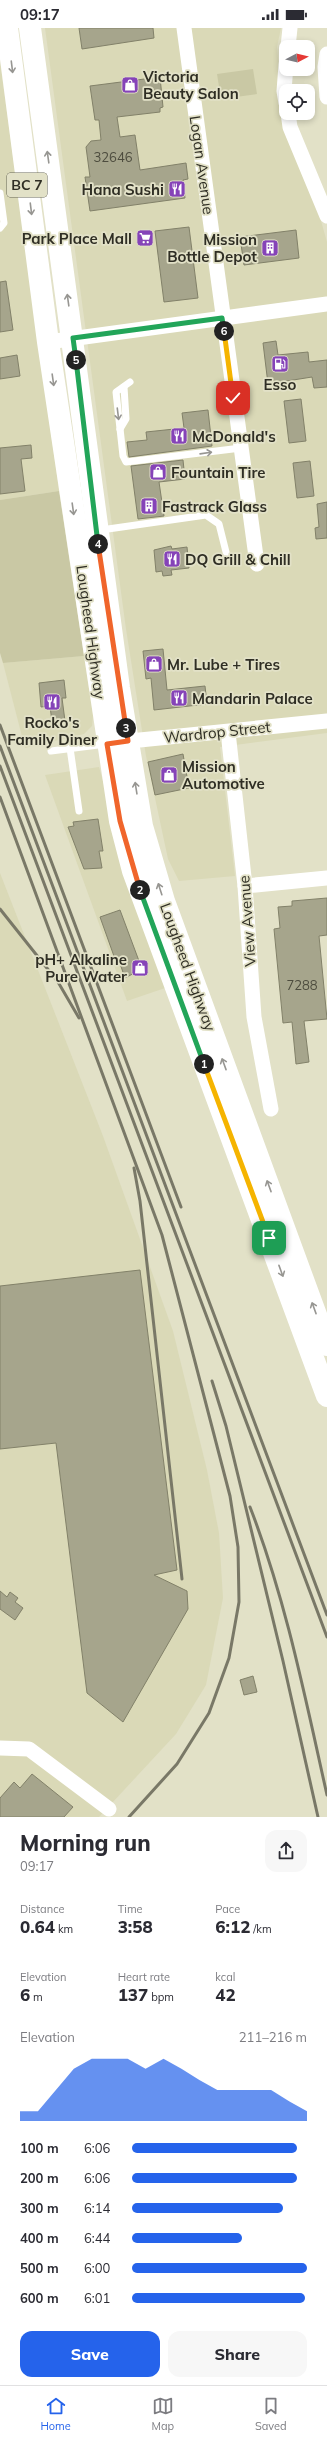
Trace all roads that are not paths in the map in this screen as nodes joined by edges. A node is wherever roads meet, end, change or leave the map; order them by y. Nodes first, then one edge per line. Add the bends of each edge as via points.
1 (7, 28) edge
2 (30, 28) edge
3 (184, 28) edge
4 (290, 28) edge
5 (289, 40) edge
6 (327, 54) edge
7 (327, 97) edge
8 (289, 120) edge
9 (0, 193) edge
10 (325, 206) edge
11 (0, 228) edge
12 (327, 304) edge
13 (222, 318) junction
14 (73, 338) junction
15 (48, 342) junction
16 (130, 382) dead end
17 (240, 448) junction
18 (96, 531) junction
19 (227, 556) dead end
20 (257, 564) dead end
21 (327, 721) edge
22 (228, 732) junction
23 (128, 741) junction
24 (107, 744) junction
25 (70, 748) junction
26 (51, 751) dead end
27 (79, 811) dead end
28 (327, 878) edge
29 (245, 886) junction
30 (271, 1109) dead end
31 (327, 1345) edge
32 (327, 1396) edge
33 (0, 1748) edge
34 (109, 1809) dead end

1 -> 15 main road, Lougheed Highway / BC 7
14 -> 2 main road, Lougheed Highway / BC 7
3 - 13 street, Logan Avenue
4 - 5 street
6 - 7 street
8 - 10 street
9 - 11 lane via 4,223
12 - 13 street
13 - 14 street
13 - 17 street, Logan Avenue
14 - 15 street
14 - 18 main road, Lougheed Highway / BC 7
15 -> 24 main road, Lougheed Highway / BC 7
16 -> 17 lane via 116,392 126,462
17 - 20 street, Logan Avenue
18 - 19 lane via 206,515 219,524
18 - 23 main road, Lougheed Highway / BC 7
21 - 22 street, Wardrop Street
22 - 23 street, Wardrop Street
22 - 29 street, View Avenue
23 - 24 street, Wardrop Street
31 -> 23 main road, Lougheed Highway / BC 7 via 160,887 142,826
24 - 25 lane
24 -> 32 main road, Lougheed Highway / BC 7 via 120,821 133,871
25 - 26 lane
25 - 27 lane
28 - 29 street
29 - 30 street, View Avenue via 254,1017
33 - 34 street via 29,1749

